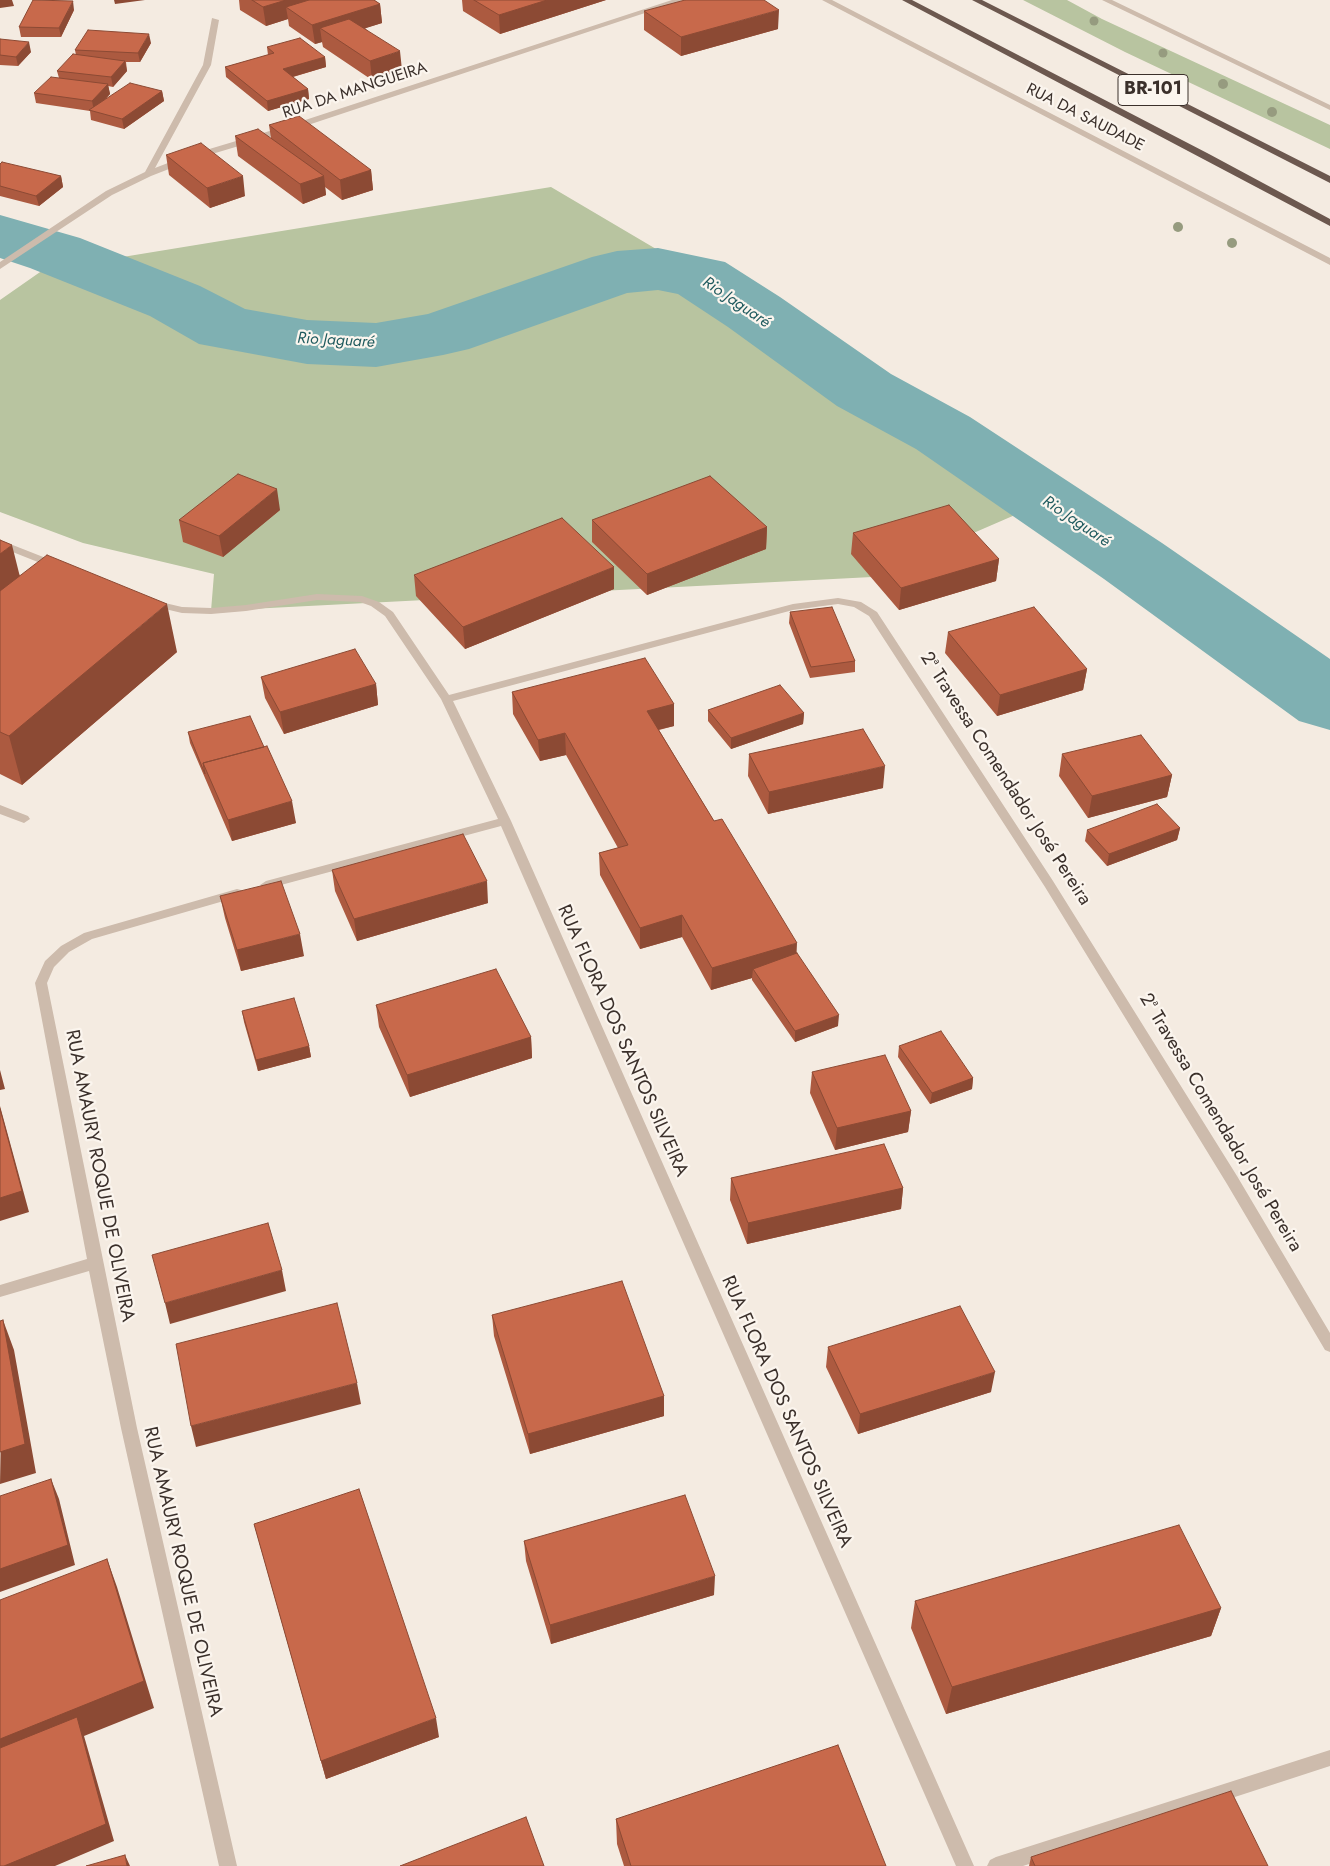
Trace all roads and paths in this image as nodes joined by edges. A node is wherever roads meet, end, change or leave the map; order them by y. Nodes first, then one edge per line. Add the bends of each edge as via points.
1 (680, 0) edge
2 (826, 0) edge
3 (906, 0) edge
4 (976, 0) edge
5 (1106, 0) edge
6 (215, 20) dead end
7 (1330, 108) edge
8 (148, 174) junction
9 (1330, 180) edge
10 (1330, 223) edge
11 (1330, 262) edge
12 (3, 264) edge
13 (0, 543) edge
14 (73, 573) edge
15 (135, 597) edge
16 (446, 699) junction
17 (0, 809) edge
18 (24, 819) dead end
19 (505, 821) junction
20 (95, 1263) junction
21 (0, 1291) edge
22 (1330, 1346) edge
23 (1330, 1758) edge
24 (228, 1866) edge
25 (966, 1866) edge
26 (996, 1866) edge

1 - 8 street, RUA DA MANGUEIRA
2 - 11 street, RUA DA SAUDADE
3 - 10 highway, BR-101
4 - 9 highway, BR-101
5 - 7 street
6 - 8 street via 207,65
8 - 12 street, RUA DA MANGUEIRA via 108,192
13 - 14 street
15 - 16 street, RUA FLORA DOS SANTOS SILVEIRA via 182,610 211,611 317,597 362,599 389,614
16 - 19 street, RUA FLORA DOS SANTOS SILVEIRA
16 - 22 street, 2ª Travessa Comendador José Pereira via 793,607 838,601 857,604 874,614 1054,892
17 - 18 street
19 - 20 street, RUA AMAURY ROQUE DE OLIVEIRA via 88,936 65,949 49,964 41,983
19 - 25 street, RUA FLORA DOS SANTOS SILVEIRA
20 - 21 street
20 - 24 street, RUA AMAURY ROQUE DE OLIVEIRA
23 - 26 street

